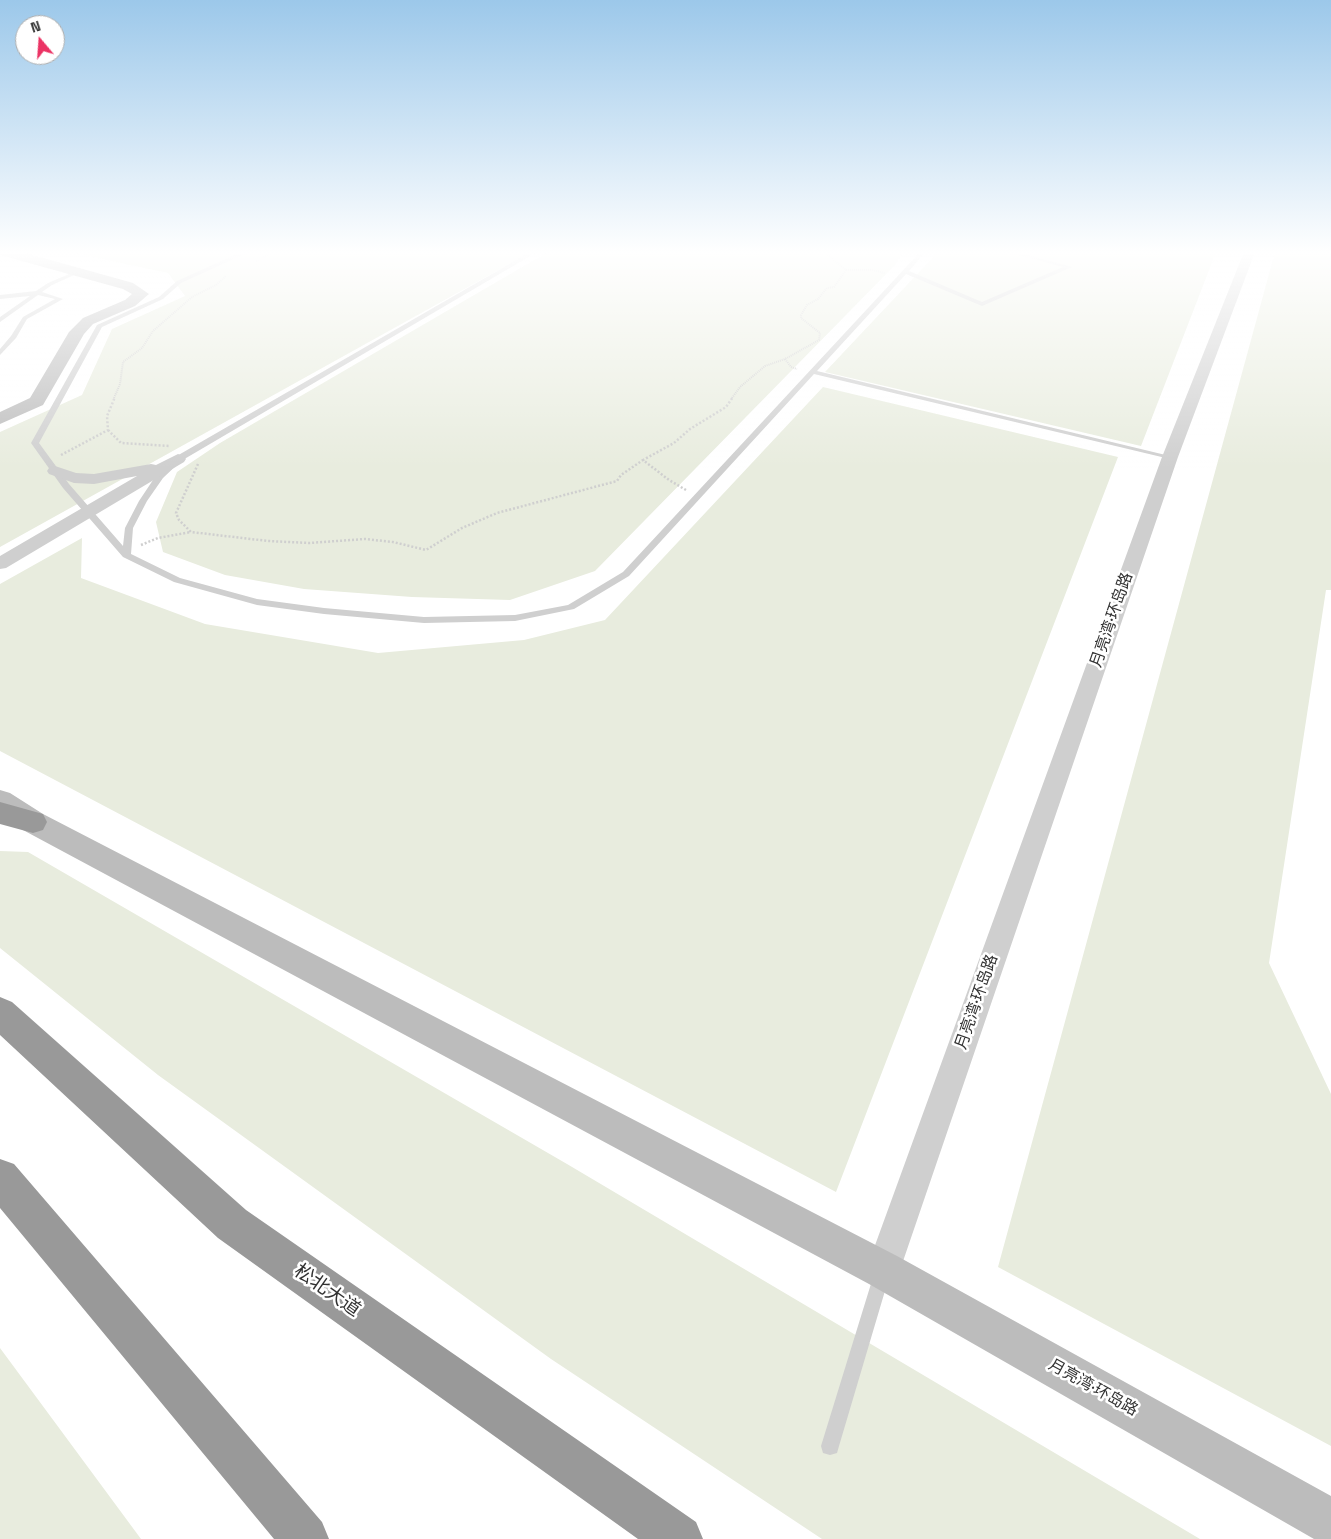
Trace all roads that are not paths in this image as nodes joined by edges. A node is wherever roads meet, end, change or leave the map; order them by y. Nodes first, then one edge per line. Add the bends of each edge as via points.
1 (22, 324) edge
2 (85, 324) edge
3 (104, 324) edge
4 (412, 324) edge
5 (857, 324) edge
6 (1222, 324) edge
7 (0, 353) edge
8 (812, 372) junction
9 (0, 419) edge
10 (185, 455) junction
11 (1170, 457) junction
12 (51, 466) junction
13 (89, 513) junction
14 (126, 553) junction
15 (0, 564) edge
16 (0, 801) edge
17 (0, 813) edge
18 (33, 822) junction
19 (0, 830) edge
20 (0, 1013) edge
21 (0, 1178) edge
22 (883, 1270) junction
23 (830, 1446) dead end
24 (1331, 1522) edge
25 (305, 1539) edge
26 (679, 1539) edge

1 - 7 lane
2 - 9 street via 77,332 37,401
3 - 12 lane via 99,326 35,443
4 - 10 lane
5 - 8 lane
6 - 11 street, 月亮湾·环岛路
8 - 11 lane
8 - 14 lane via 626,574 571,607 515,618 424,620 324,611 256,602 177,580
10 - 12 street via 147,470 94,479 74,478
10 - 13 street
10 - 14 lane via 160,476 143,501 129,528
11 - 22 street, 月亮湾·环岛路
12 - 13 lane
13 - 14 lane
13 - 15 street
16 - 18 street
17 - 18 highway
18 - 19 highway
18 - 22 street
20 - 26 highway, 松北大道 via 232,1224
21 - 25 highway
22 - 23 lane
22 - 24 street, 月亮湾·环岛路

